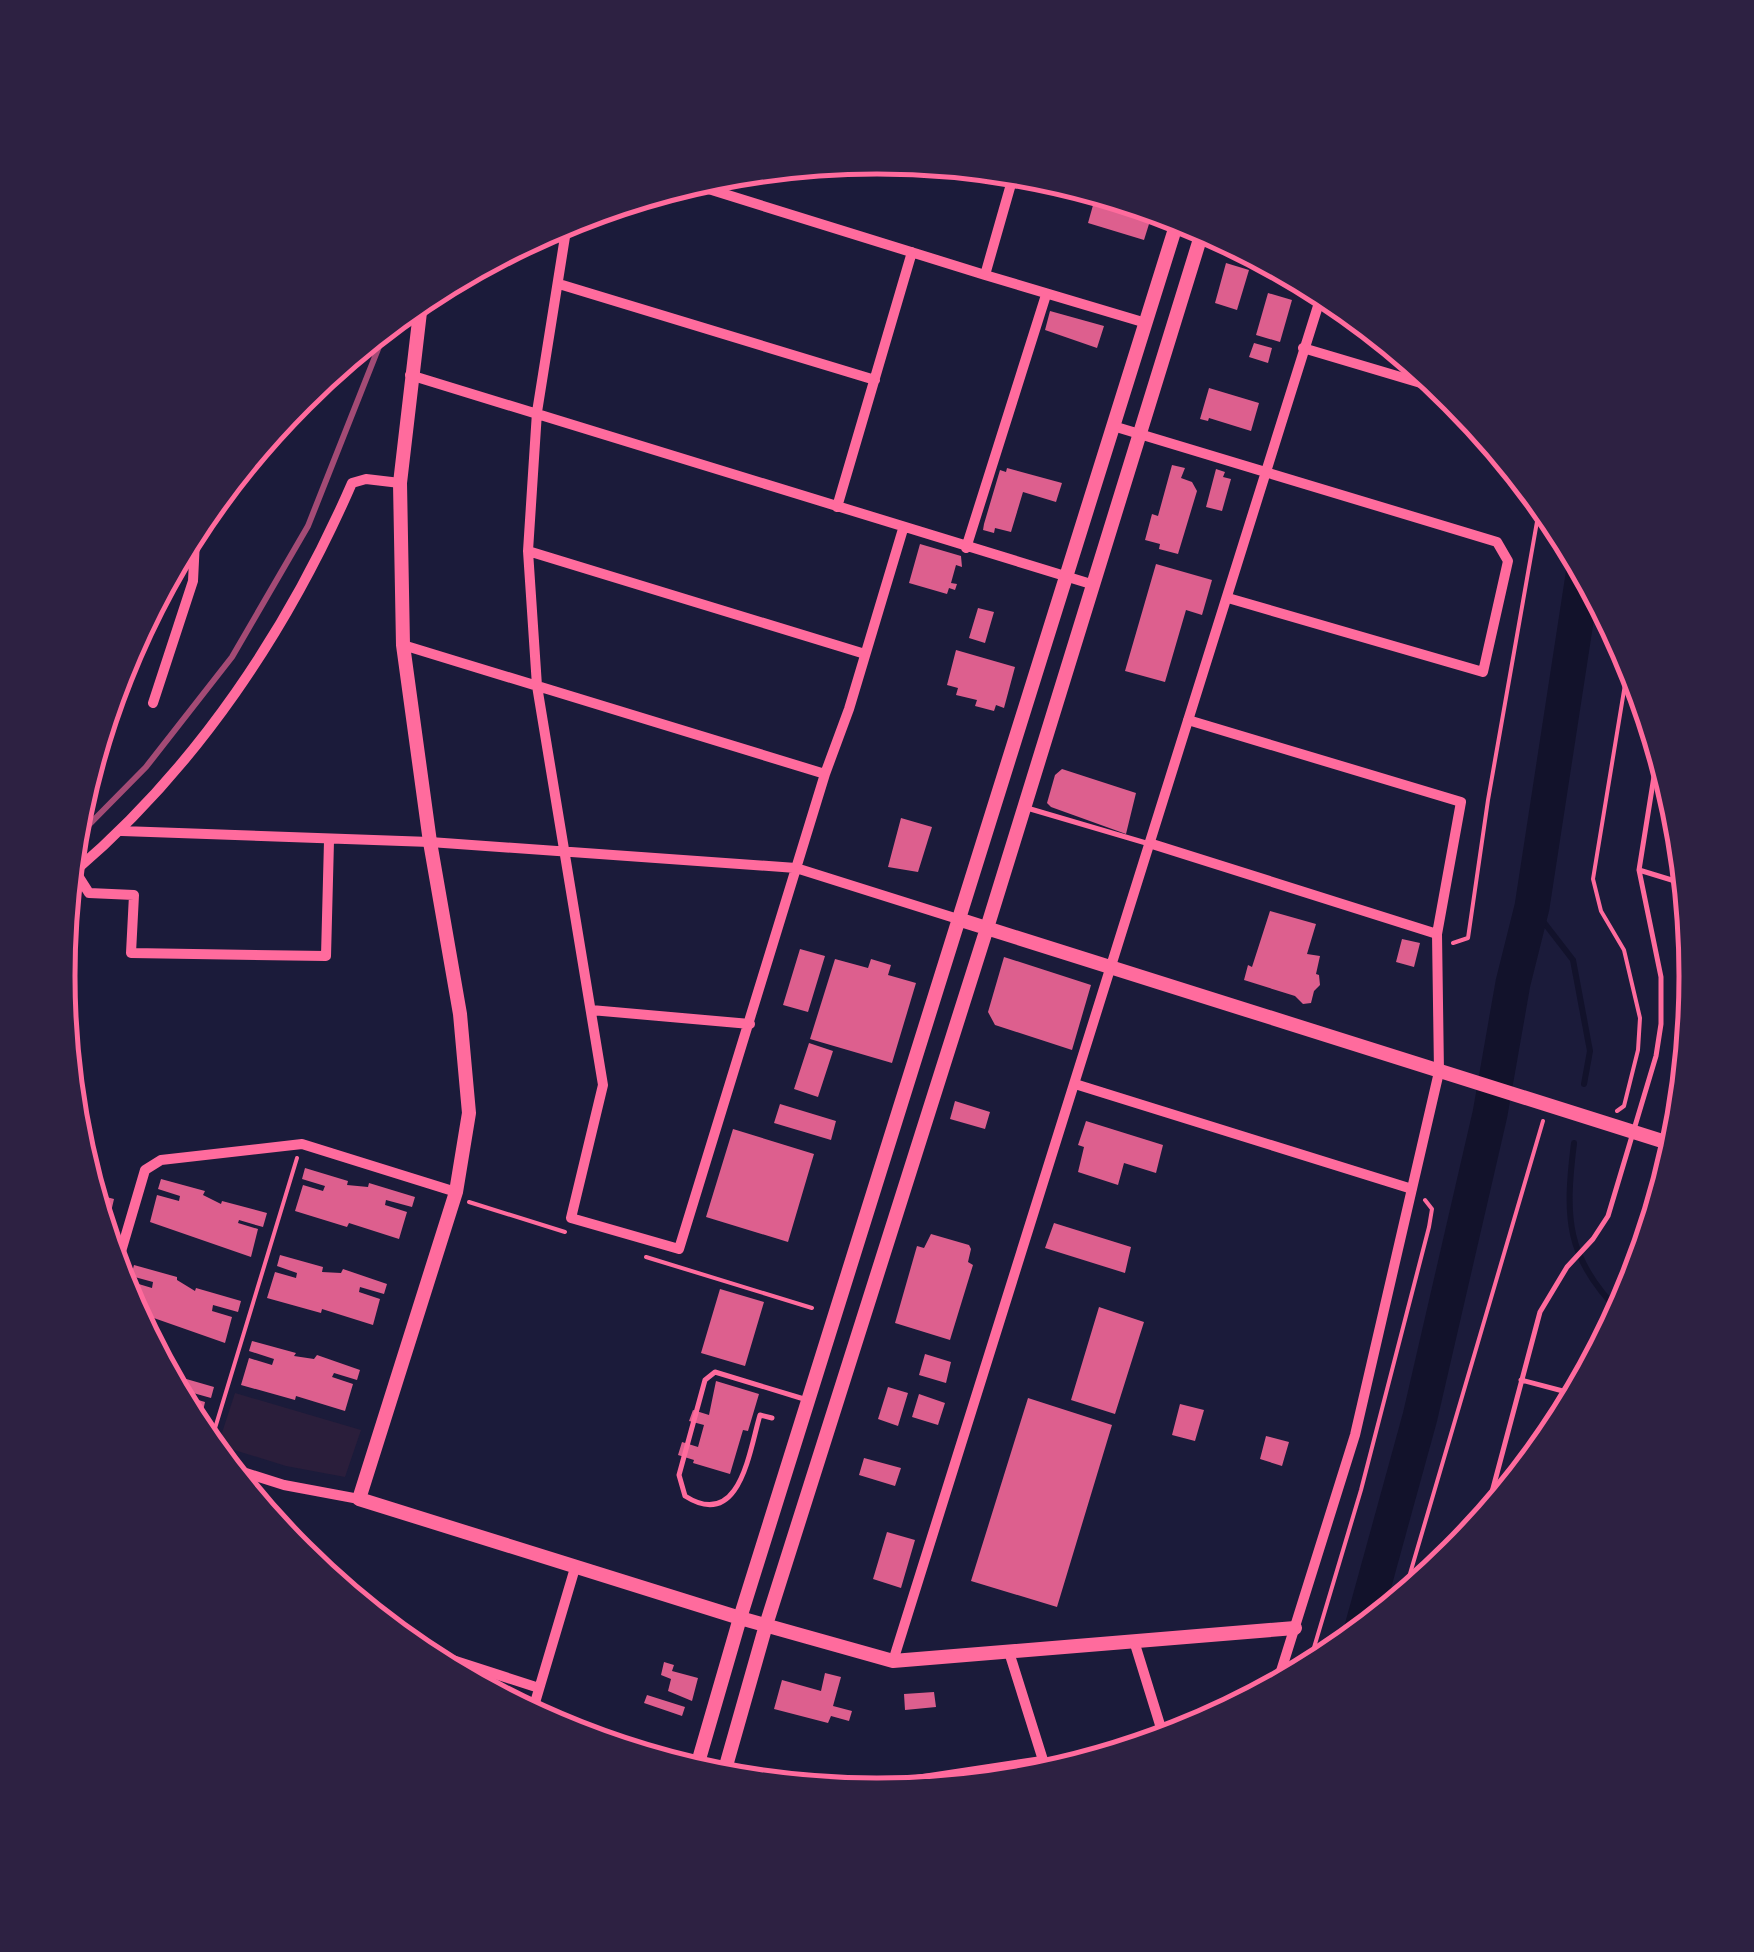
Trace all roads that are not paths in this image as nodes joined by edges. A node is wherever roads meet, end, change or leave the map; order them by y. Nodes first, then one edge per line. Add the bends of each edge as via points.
1 (1011, 185) edge
2 (714, 191) edge
3 (1175, 232) edge
4 (565, 237) edge
5 (1199, 242) edge
6 (912, 252) junction
7 (985, 275) junction
8 (559, 284) junction
9 (1046, 295) junction
10 (1318, 306) edge
11 (418, 318) edge
12 (1146, 322) junction
13 (1304, 348) junction
14 (410, 375) junction
15 (875, 380) junction
16 (1415, 381) edge
17 (536, 412) junction
18 (1113, 426) junction
19 (1138, 433) junction
20 (1266, 472) junction
21 (400, 483) junction
22 (837, 507) junction
23 (903, 529) junction
24 (966, 548) junction
25 (528, 552) junction
26 (194, 555) edge
27 (1066, 577) junction
28 (1091, 584) junction
29 (1228, 598) junction
30 (403, 644) junction
31 (865, 654) junction
32 (536, 686) junction
33 (153, 703) dead end
34 (1188, 720) junction
35 (825, 774) junction
36 (1654, 776) edge
37 (1024, 807) junction
38 (122, 831) junction
39 (330, 841) junction
40 (430, 842) junction
41 (1149, 844) junction
42 (563, 854) junction
43 (83, 864) edge
44 (796, 868) junction
45 (1639, 870) junction
46 (81, 880) edge
47 (1673, 881) edge
48 (960, 920) junction
49 (987, 928) junction
50 (1437, 934) junction
51 (1111, 966) junction
52 (591, 1010) junction
53 (750, 1024) junction
54 (1446, 1074) junction
55 (1074, 1084) junction
56 (1634, 1133) junction
57 (1662, 1141) edge
58 (1412, 1189) junction
59 (456, 1192) junction
60 (122, 1246) edge
61 (1522, 1380) junction
62 (1563, 1391) edge
63 (809, 1401) junction
64 (772, 1418) dead end
65 (250, 1475) edge
66 (1493, 1489) edge
67 (359, 1500) junction
68 (576, 1568) junction
69 (740, 1618) junction
70 (766, 1625) junction
71 (1295, 1628) junction
72 (1134, 1641) junction
73 (1009, 1652) junction
74 (892, 1661) junction
75 (465, 1664) edge
76 (1282, 1669) edge
77 (539, 1688) junction
78 (535, 1701) edge
79 (1161, 1725) edge
80 (700, 1758) edge
81 (1042, 1760) joint
82 (726, 1764) edge
83 (944, 1775) edge

1 - 7 street
2 - 6 street
3 - 12 street
4 - 8 street
5 - 19 street
6 - 7 street
6 - 15 street
7 - 9 street
8 - 15 street
8 - 17 street
9 - 12 street
9 - 24 street
10 - 13 street
11 - 14 street
12 - 18 street
13 - 16 street
13 - 20 street
14 - 17 street
14 - 21 street
15 - 22 street
17 - 22 street
17 - 25 street
18 - 19 street
18 - 27 street
19 - 20 street
19 - 28 street
20 - 29 street
20 - 29 street via 1497,542 1508,562 1483,672
21 - 30 street
21 - 38 street via 366,478 352,484 267,647 204,736
22 - 23 street
23 - 24 street
23 - 31 street
24 - 27 street
25 - 31 street
25 - 32 street
26 - 33 street via 193,580
27 - 28 street
27 - 48 street
28 - 37 street
29 - 34 street
30 - 32 street
30 - 40 street
31 - 35 street
32 - 35 street
32 - 42 street
34 - 41 street
34 - 50 street via 1461,802
35 - 44 street
36 - 45 lane
37 - 41 lane
37 - 49 street
38 - 39 street
38 - 43 street
39 - 40 street
39 - 46 street via 326,956 131,953 134,895 90,894
40 - 42 street
40 - 59 street via 465,1056 469,1113
41 - 50 street
41 - 51 street
42 - 44 street
42 - 52 street
44 - 48 street
44 - 53 street
45 - 47 lane
45 - 56 lane via 1661,977 1661,1024
48 - 49 street
48 - 63 street
49 - 51 street
49 - 70 street
50 - 54 street
51 - 54 street
51 - 55 street
52 - 53 street
52 - 53 street via 604,1084 571,1218 679,1249
54 - 56 street
54 - 58 street
55 - 58 street
55 - 74 street
56 - 57 street
56 - 61 lane via 1608,1216 1540,1312
58 - 71 street via 1355,1435
59 - 60 street via 302,1144 161,1160 146,1170
59 - 67 street
61 - 62 lane
61 - 66 lane
63 - 64 lane via 710,1374 679,1475 685,1496 698,1504 728,1499 740,1482 760,1415
63 - 69 street
65 - 67 street
67 - 68 street
68 - 69 street
68 - 77 street
69 - 70 street
69 - 80 street
70 - 74 street
70 - 82 street
71 - 72 street
71 - 76 street
72 - 73 street
72 - 79 street
73 - 74 street
73 - 81 street
75 - 77 street
77 - 78 street
81 - 83 street

